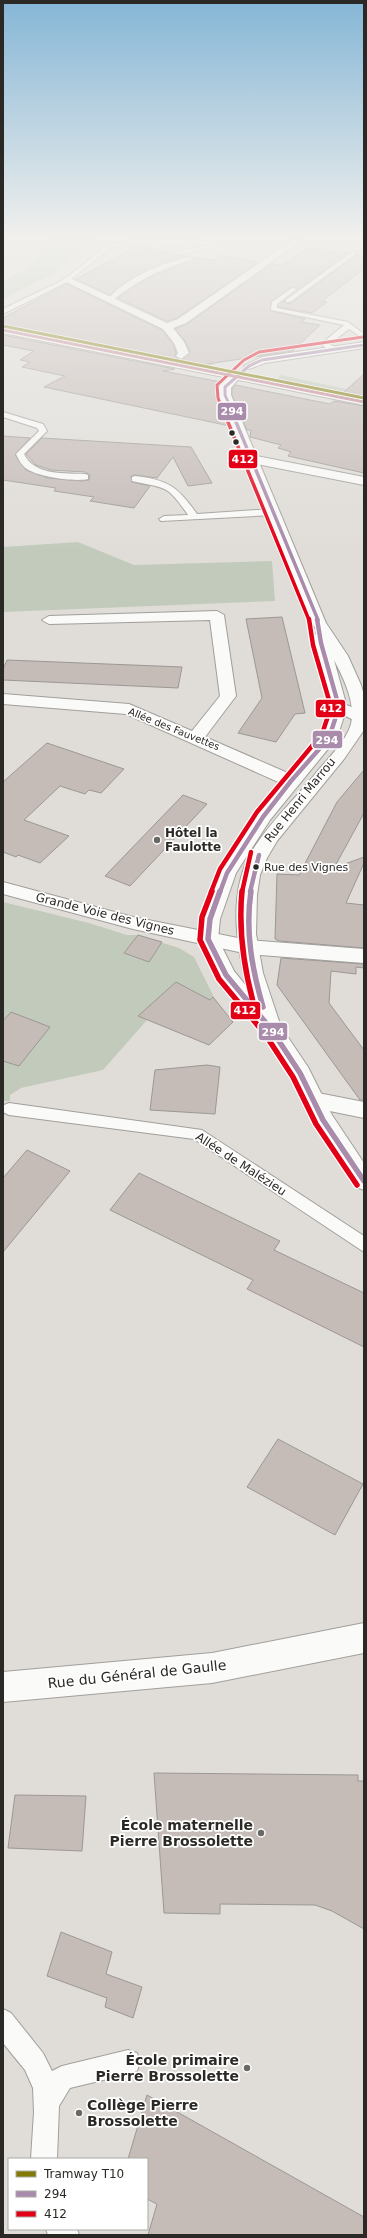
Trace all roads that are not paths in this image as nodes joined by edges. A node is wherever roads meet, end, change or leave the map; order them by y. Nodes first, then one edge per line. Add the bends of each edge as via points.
1 (62, 341) edge
2 (107, 341) edge
3 (179, 341) edge
4 (328, 341) edge
5 (364, 345) edge
6 (333, 350) junction
7 (181, 356) junction
8 (209, 360) dead end
9 (222, 362) dead end
10 (249, 366) junction
11 (272, 371) dead end
12 (288, 375) dead end
13 (234, 377) junction
14 (364, 391) edge
15 (364, 402) edge
16 (3, 414) edge
17 (251, 459) junction
18 (85, 477) dead end
19 (135, 479) dead end
20 (364, 481) edge
21 (273, 512) junction
22 (194, 518) junction
23 (164, 519) dead end
24 (49, 620) dead end
25 (319, 623) junction
26 (3, 699) edge
27 (340, 707) junction
28 (361, 709) edge
29 (196, 737) junction
30 (291, 781) junction
31 (3, 888) edge
32 (208, 939) junction
33 (248, 947) junction
34 (364, 956) edge
35 (271, 1029) junction
36 (313, 1100) junction
37 (9, 1109) dead end
38 (364, 1110) edge
39 (364, 1182) edge
40 (364, 1245) edge
41 (364, 1638) edge
42 (3, 1687) edge
43 (3, 2021) edge
44 (128, 2062) dead end
45 (48, 2103) junction
46 (44, 2158) edge

1 - 13 street
2 - 7 street
3 - 7 street via 184,352
4 - 6 lane via 325,344
5 - 6 street
6 - 10 street via 262,360
7 - 8 street
9 - 10 street
10 - 11 street
10 - 13 street
12 - 14 street
13 - 15 street
13 - 17 street via 225,387 225,395
16 - 18 lane via 40,426 43,431 20,454 22,462 43,472
17 - 20 street
17 - 21 street
19 - 22 lane via 167,485 177,492
21 - 22 lane
21 - 25 street
22 - 23 lane
24 - 29 street via 217,614 228,696
25 - 27 street via 320,643
25 - 28 street via 335,644
26 - 29 street, Allée des Fauvettes via 129,709
27 - 28 street
27 - 30 street, Rue Henri Marrou via 329,738
28 - 33 street, Rue Henri Marrou via 355,732 315,786 264,845 251,875 246,928
29 - 30 street, Allée des Fauvettes
30 - 32 street, Rue Henri Marrou via 227,873 210,919
31 - 32 street, Grande Voie des Vignes via 133,923
32 - 33 street, Grande Voie des Vignes
32 - 35 street, Rue Henri Marrou via 226,975
33 - 34 street, Grande Voie des Vignes
33 - 35 street, Rue Henri Marrou via 255,986
35 - 36 street, Rue Henri Marrou via 300,1073
36 - 38 street
36 - 39 street, Rue Henri Marrou via 323,1120
37 - 40 lane, Allée de Malézieu via 197,1134
41 - 42 street, Rue du Général de Gaulle via 212,1668
43 - 45 lane via 39,2069
44 - 45 lane via 62,2078
45 - 46 lane

